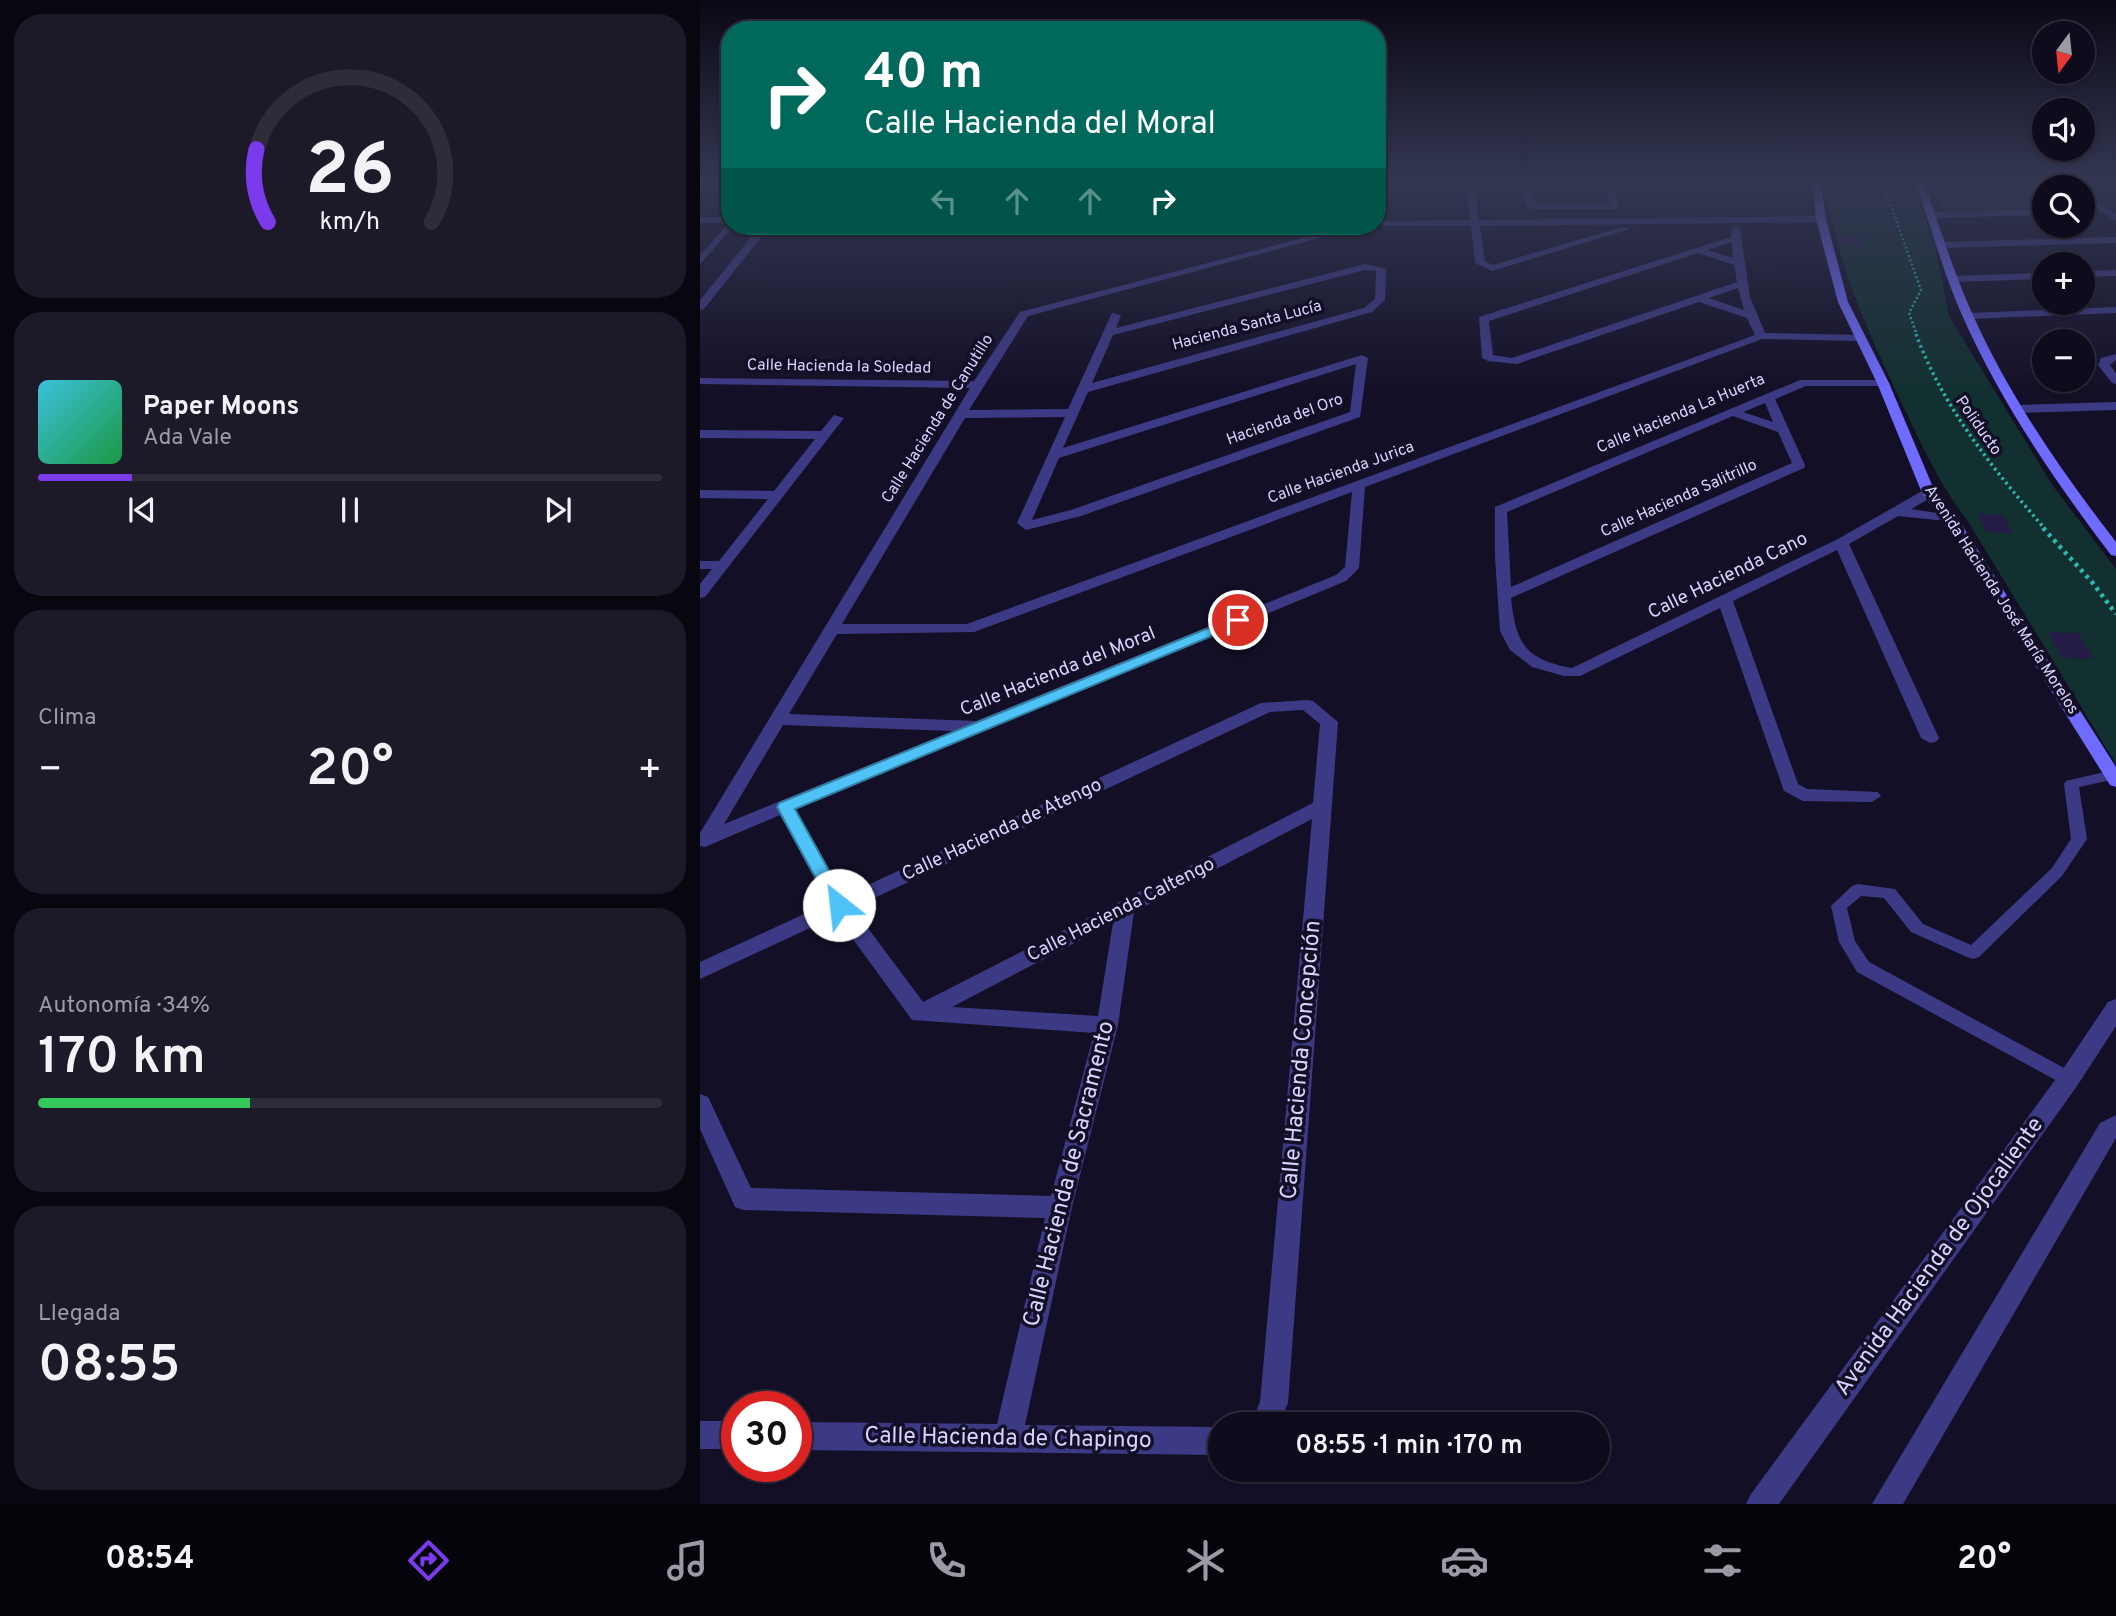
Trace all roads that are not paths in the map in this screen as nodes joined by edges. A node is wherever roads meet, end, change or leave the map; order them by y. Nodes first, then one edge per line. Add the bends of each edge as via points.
1 (743, 253) edge
2 (1253, 253) edge
3 (1479, 253) edge
4 (1541, 253) edge
5 (1688, 253) edge
6 (1708, 253) edge
7 (1737, 253) edge
8 (1830, 253) edge
9 (1945, 253) edge
10 (1738, 263) junction
11 (2116, 273) edge
12 (2095, 274) edge
13 (2032, 276) edge
14 (1954, 279) junction
15 (1740, 284) junction
16 (1698, 298) junction
17 (700, 307) edge
18 (2116, 310) edge
19 (1116, 315) dead end
20 (1748, 315) junction
21 (1968, 316) junction
22 (1108, 332) junction
23 (1761, 336) junction
24 (1860, 338) junction
25 (2110, 359) edge
26 (1093, 368) junction
27 (1126, 376) junction
28 (700, 381) edge
29 (2116, 381) edge
30 (1883, 383) junction
31 (978, 385) junction
32 (1084, 389) junction
33 (1768, 397) junction
34 (2116, 406) edge
35 (1075, 408) junction
36 (964, 409) junction
37 (2018, 410) junction
38 (1732, 412) junction
39 (838, 418) dead end
40 (1068, 426) junction
41 (1782, 429) junction
42 (700, 435) edge
43 (824, 435) junction
44 (1102, 440) junction
45 (1055, 455) junction
46 (1359, 485) junction
47 (1929, 493) junction
48 (700, 494) edge
49 (778, 495) junction
50 (1035, 500) junction
51 (1898, 512) junction
52 (1076, 513) junction
53 (1951, 519) junction
54 (1841, 543) junction
55 (2116, 552) edge
56 (700, 565) edge
57 (722, 565) junction
58 (700, 594) edge
59 (1505, 595) junction
60 (1724, 598) junction
61 (831, 629) junction
62 (1307, 705) joint
63 (777, 719) junction
64 (981, 726) junction
65 (1930, 738) dead end
66 (2114, 778) edge
67 (1872, 796) dead end
68 (1322, 806) junction
69 (785, 807) junction
70 (702, 841) edge
71 (839, 905) junction
72 (1125, 908) junction
73 (700, 971) edge
74 (2116, 1008) edge
75 (920, 1014) junction
76 (1107, 1026) junction
77 (2069, 1079) junction
78 (700, 1104) edge
79 (2116, 1125) edge
80 (1060, 1207) junction
81 (1270, 1412) edge
82 (700, 1434) edge
83 (721, 1435) edge
84 (812, 1436) edge
85 (1007, 1440) junction
86 (1208, 1441) edge
87 (1761, 1504) edge
88 (1887, 1504) edge

1 - 17 street
2 - 31 street, Calle Hacienda de Canutillo via 1024,314
3 - 4 street via 1480,262 1492,268
5 - 16 street via 1483,319 1488,358 1513,362
6 - 10 street
7 - 10 street
8 - 24 main road, Avenida Hacienda José María Morelos via 1843,302
9 - 14 main road
10 - 15 street
11 - 12 street
13 - 14 street
14 - 21 main road
15 - 16 street
15 - 20 street
16 - 20 street
18 - 21 street
19 - 22 street
20 - 23 street
21 - 37 main road
22 - 26 street
22 - 27 street, Hacienda Santa Lucía via 1365,267 1381,269 1376,306
23 - 24 street, Calle Hacienda Jurica
23 - 46 street, Calle Hacienda Jurica
24 - 30 main road, Avenida Hacienda José María Morelos
25 - 29 street via 2104,365
26 - 27 street, Hacienda Santa Lucía
26 - 32 street
27 - 32 street, Hacienda Santa Lucía
28 - 31 street, Calle Hacienda la Soledad
30 - 33 street, Calle Hacienda La Huerta via 1804,382
30 - 47 main road, Avenida Hacienda José María Morelos
31 - 36 street, Calle Hacienda de Canutillo
32 - 35 street
33 - 38 street, Calle Hacienda La Huerta
33 - 41 street, Calle Hacienda Salitrillo
34 - 37 street
35 - 36 street
35 - 40 street
36 - 61 street, Calle Hacienda de Canutillo
37 - 55 main road
38 - 41 street
38 - 59 street, Calle Hacienda La Huerta via 1500,510
39 - 43 street
40 - 44 street
40 - 45 street
41 - 59 street, Calle Hacienda Salitrillo via 1799,465
42 - 43 street
43 - 49 street
44 - 45 street, Hacienda del Oro
44 - 52 street, Hacienda del Oro via 1362,358 1356,414
45 - 50 street, Hacienda del Oro
46 - 61 street, Calle Hacienda Jurica via 969,629
46 - 64 street, Calle Hacienda del Moral via 1352,568 1341,578
47 - 51 street, Calle Hacienda Cano
47 - 53 main road, Avenida Hacienda José María Morelos
48 - 49 street
49 - 57 street
50 - 52 street
50 - 52 street, Hacienda del Oro via 1024,525
51 - 53 street
51 - 54 street, Calle Hacienda Cano
53 - 66 main road, Avenida Hacienda José María Morelos
54 - 60 street, Calle Hacienda Cano
54 - 65 street
56 - 57 street
57 - 58 street
59 - 60 street, Calle Hacienda Cano via 1508,636 1518,649 1551,670 1574,673
60 - 67 street via 1790,787 1803,795
61 - 63 street, Calle Hacienda de Canutillo
62 - 68 street, Calle Hacienda Concepción via 1329,722
62 - 71 street, Calle Hacienda de Atengo via 1267,707
63 - 64 street
63 - 70 street, Calle Hacienda de Canutillo
64 - 69 street, Calle Hacienda del Moral
66 - 77 lane via 2071,784 2080,839 2057,872 1973,953 1917,928 1889,892 1858,890 1839,906 1847,942 1863,967
68 - 72 street, Calle Hacienda Caltengo
68 - 81 street, Calle Hacienda Concepción
69 - 70 street, Calle Hacienda del Moral
69 - 71 street
71 - 73 street, Calle Hacienda de Atengo
71 - 75 street
72 - 75 street, Calle Hacienda Caltengo
72 - 76 street, Calle Hacienda de Sacramento
74 - 77 street, Avenida Hacienda de Ojocaliente
75 - 76 street
76 - 80 street, Calle Hacienda de Sacramento
77 - 87 street, Avenida Hacienda de Ojocaliente
78 - 80 street via 744,1199
79 - 88 street via 2108,1130
80 - 85 street, Calle Hacienda de Sacramento
82 - 83 street
84 - 85 street, Calle Hacienda de Chapingo
85 - 86 street, Calle Hacienda de Chapingo

